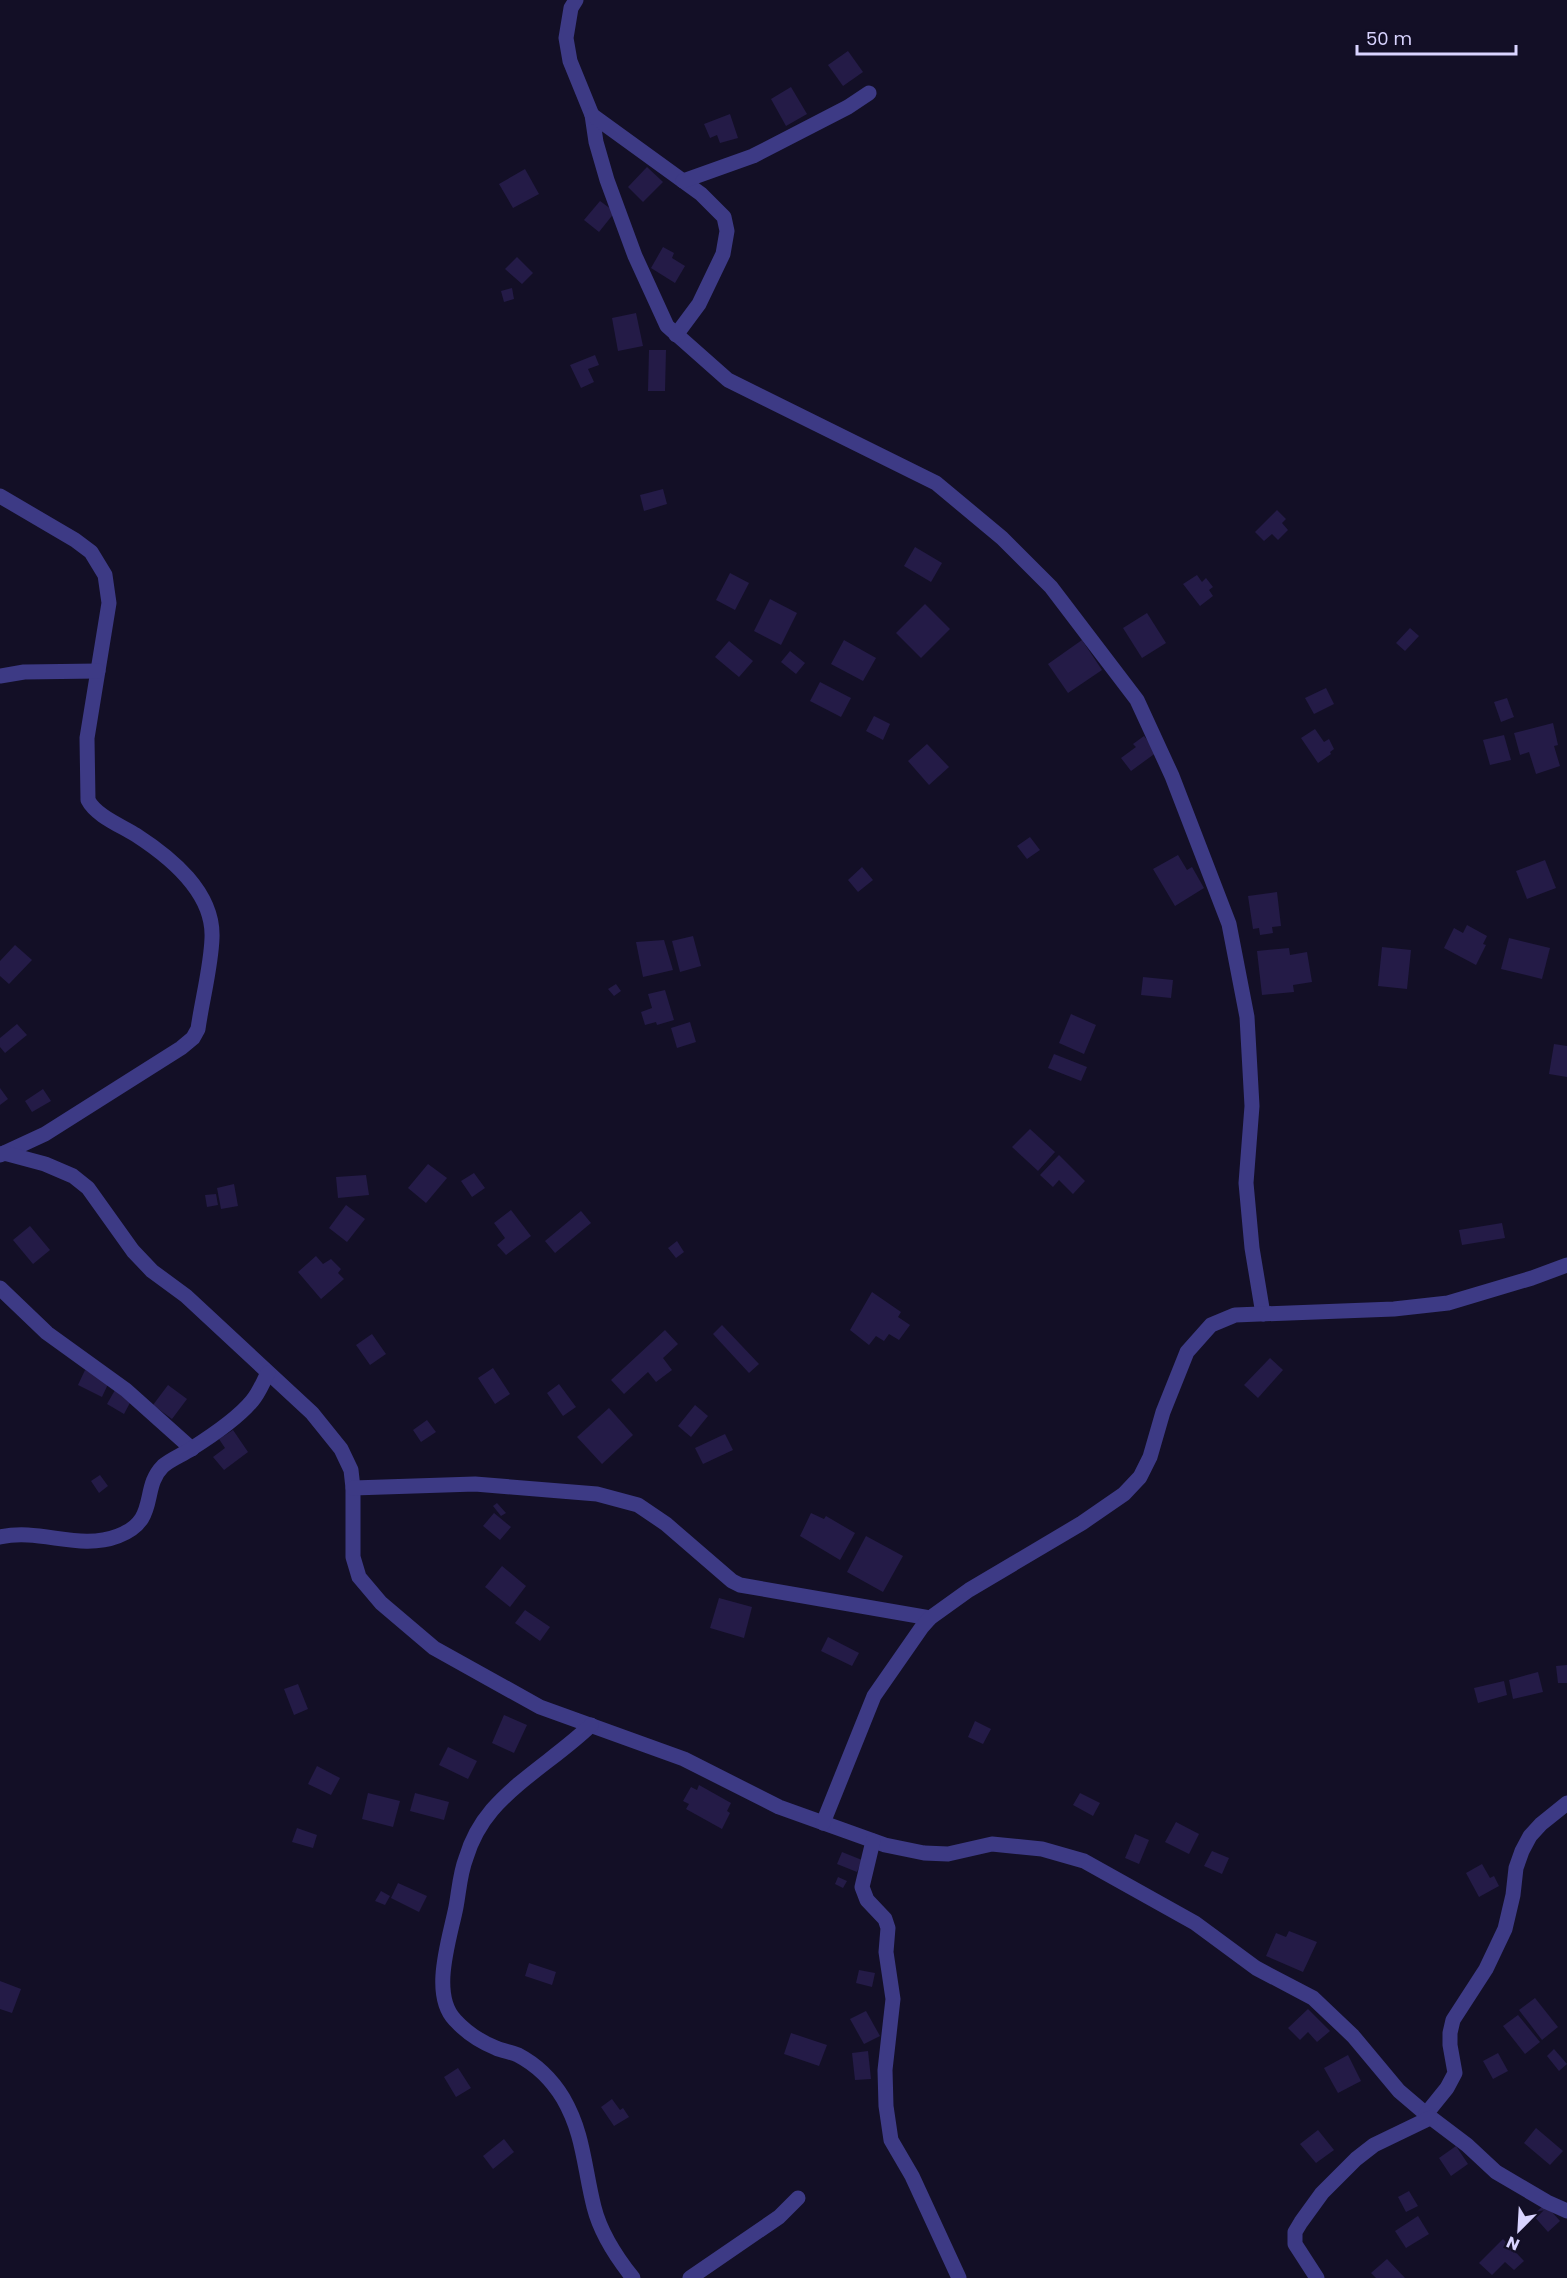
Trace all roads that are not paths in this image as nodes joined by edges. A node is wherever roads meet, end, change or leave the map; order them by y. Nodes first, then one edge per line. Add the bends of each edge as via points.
1 (576, 0) edge
2 (869, 93) dead end
3 (592, 115) junction
4 (683, 181) junction
5 (676, 335) junction
6 (0, 496) edge
7 (98, 671) junction
8 (0, 676) edge
9 (2, 1154) edge
10 (1567, 1265) edge
11 (0, 1288) edge
12 (1263, 1314) junction
13 (268, 1373) junction
14 (192, 1449) junction
15 (353, 1488) junction
16 (0, 1537) edge
17 (930, 1618) junction
18 (591, 1725) junction
19 (1567, 1803) edge
20 (823, 1823) junction
21 (873, 1841) junction
22 (1428, 2116) junction
23 (798, 2199) dead end
24 (1567, 2211) edge
25 (633, 2278) edge
26 (690, 2278) edge
27 (959, 2278) edge
28 (1317, 2278) edge

1 - 3 street via 566,38 570,62
2 - 4 street via 753,156
3 - 4 street
3 - 5 street via 607,180 635,256 667,326
4 - 5 street via 724,217 727,231 723,254 704,294
5 - 12 street via 728,380 936,483 1002,538 1051,587 1137,700 1172,776 1229,924 1247,1017 1252,1106 1246,1183
6 - 7 street via 91,552 105,575 109,603
7 - 8 street
7 - 9 street via 87,738 88,800 98,811 172,861 203,902 212,937 198,1029 181,1048 45,1134
9 - 13 street via 45,1164 73,1176 88,1188 152,1271 186,1296
10 - 12 street via 1448,1303
11 - 14 street via 47,1333 126,1390
12 - 17 street via 1235,1315 1211,1324 1187,1352 1162,1412 1150,1457 1140,1478 1124,1494
13 - 14 street via 243,1410
13 - 15 street via 312,1413 341,1449 351,1470
14 - 16 street via 163,1466 142,1521 118,1536 93,1543 41,1535
15 - 17 street via 475,1484 597,1494 638,1505 740,1585
15 - 18 street via 353,1557 359,1577 381,1603 434,1648 540,1707
17 - 20 street via 874,1696
18 - 20 street via 684,1759 779,1807
18 - 25 street via 505,1797 474,1838 465,1859 443,1982 453,2019 471,2035 538,2067 562,2097 577,2124 594,2209
19 - 22 street via 1541,1824 1522,1851 1505,1929 1486,1969 1453,2020 1450,2045 1455,2073
20 - 21 street
21 - 22 street via 924,1853 948,1854 992,1844 1042,1849 1084,1861 1195,1923 1256,1968 1313,1998 1353,2036 1399,2091
21 - 27 street via 862,1887 888,1929 886,1952 893,1999 885,2082 891,2140
22 - 24 street via 1496,2172
22 - 28 street via 1356,2159 1322,2193 1294,2232 1295,2244
23 - 26 street via 779,2217

